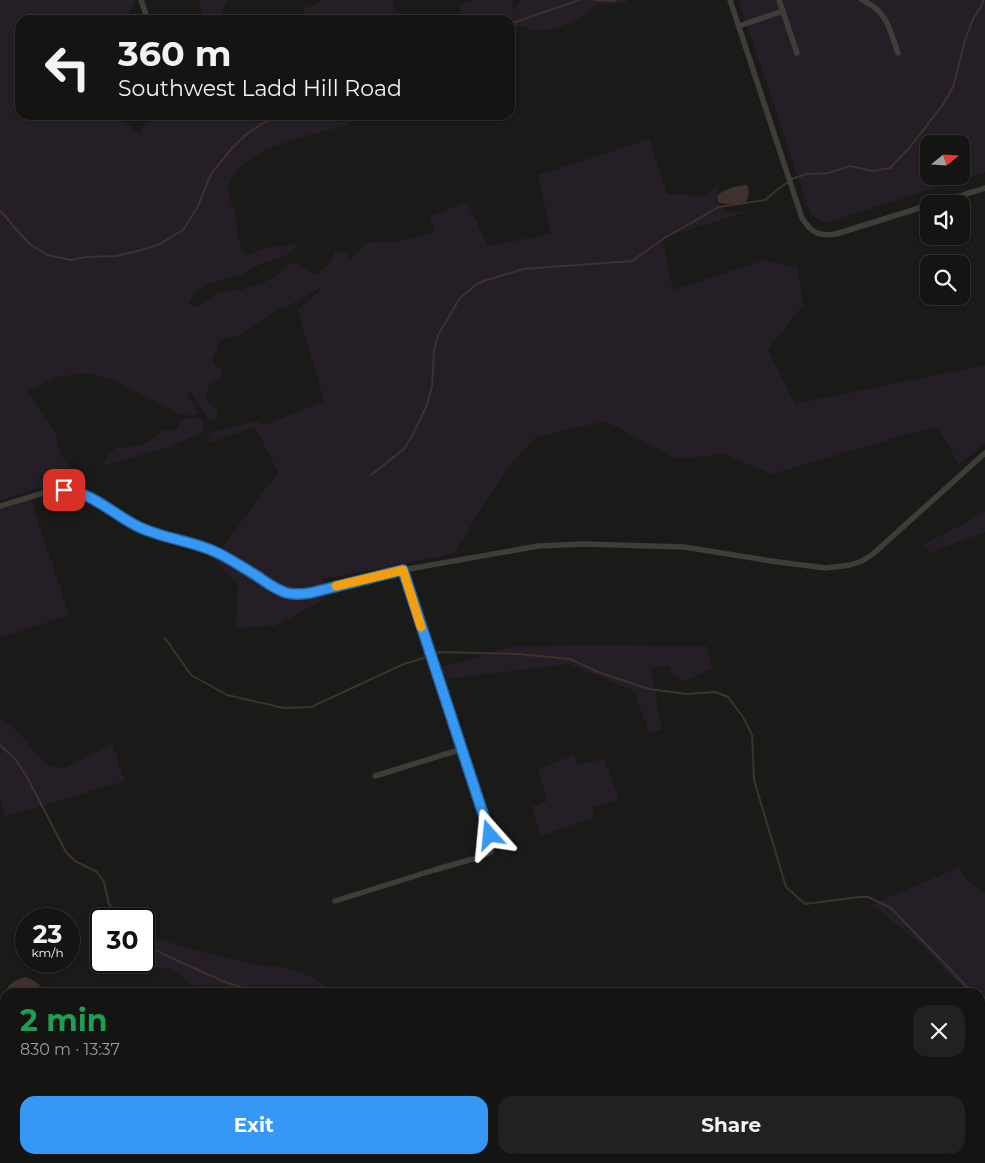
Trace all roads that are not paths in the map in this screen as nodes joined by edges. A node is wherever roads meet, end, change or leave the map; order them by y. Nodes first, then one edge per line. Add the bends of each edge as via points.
1 (141, 0) edge
2 (730, 0) edge
3 (779, 0) edge
4 (862, 0) edge
5 (782, 10) junction
6 (146, 15) edge
7 (739, 26) junction
8 (797, 53) dead end
9 (898, 53) dead end
10 (985, 188) edge
11 (963, 195) edge
12 (920, 209) edge
13 (985, 453) edge
14 (0, 506) edge
15 (403, 570) junction
16 (462, 749) junction
17 (375, 776) dead end
18 (335, 901) dead end

1 - 6 street
2 - 7 street
3 - 5 street
4 - 9 street via 874,6 884,17
5 - 7 street
5 - 8 street
7 - 12 street via 807,226 813,232 828,236
10 - 11 street
13 - 15 street via 874,552 848,566 822,568 684,546 584,544 528,546
14 - 15 street via 50,491 79,492 139,527 213,551 281,591 293,594
15 - 16 street
16 - 17 street
16 - 18 street via 492,841 491,852

